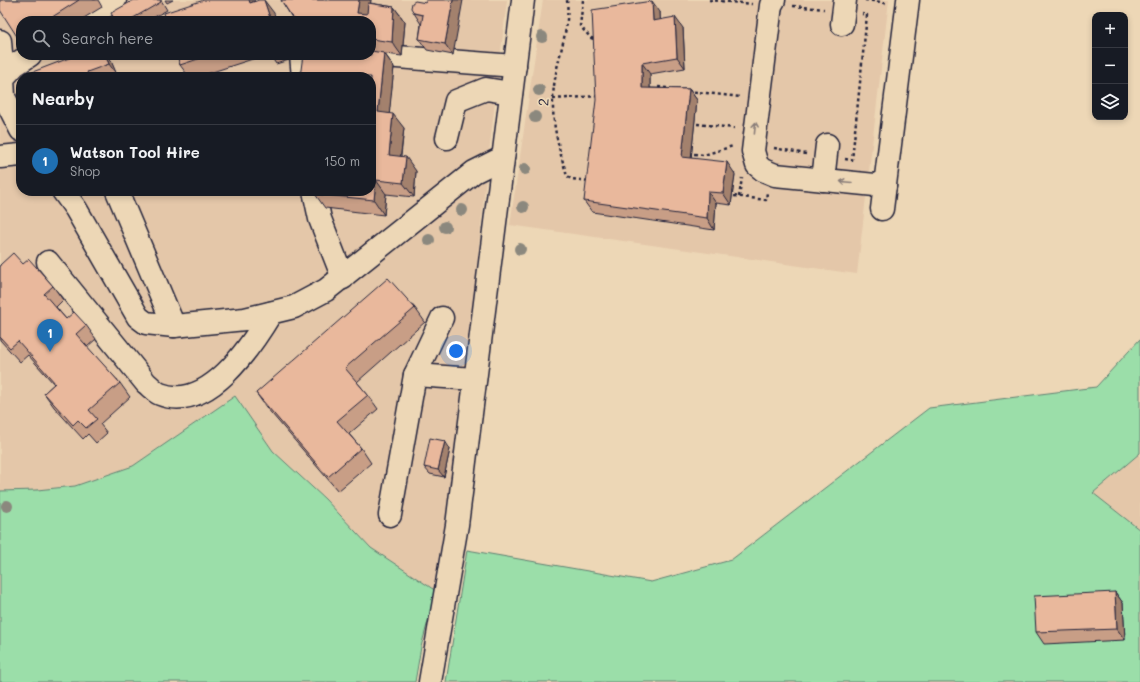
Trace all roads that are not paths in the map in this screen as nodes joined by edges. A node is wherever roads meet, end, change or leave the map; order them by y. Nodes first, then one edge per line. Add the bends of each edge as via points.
1 (115, 0) edge
2 (523, 0) edge
3 (774, 0) edge
4 (845, 0) edge
5 (899, 3) edge
6 (91, 16) edge
7 (842, 24) dead end
8 (0, 42) edge
9 (376, 55) edge
10 (22, 60) edge
11 (301, 60) edge
12 (515, 66) junction
13 (303, 72) edge
14 (2, 86) edge
15 (511, 93) junction
16 (16, 118) edge
17 (447, 138) dead end
18 (826, 151) road end
19 (16, 155) edge
20 (0, 157) edge
21 (502, 158) junction
22 (823, 180) junction
23 (885, 186) junction
24 (66, 196) edge
25 (119, 196) edge
26 (315, 196) edge
27 (882, 209) dead end
28 (48, 262) dead end
29 (343, 278) junction
30 (271, 313) junction
31 (442, 318) dead end
32 (174, 326) junction
33 (415, 375) junction
34 (475, 379) junction
35 (390, 515) dead end
36 (430, 682) edge

1 - 6 street
2 - 12 street
22 -> 3 street via 762,170 757,165 753,151 771,5
4 - 7 street
5 - 23 street
8 - 14 street
9 - 12 street
10 - 14 street via 15,65
11 - 13 street
12 - 15 street
14 - 16 street
15 - 17 street via 486,89 456,101
15 - 21 street
18 - 22 street
19 - 20 street
21 - 29 street via 474,172
21 - 34 street
23 -> 22 street
23 - 27 street
24 - 32 street via 138,318 146,323
25 - 32 street
26 - 29 street via 320,219
28 - 30 street via 146,383 160,394 181,397 200,393 227,372 254,342
29 - 30 street via 294,307
30 - 32 street via 245,319
31 - 33 street
33 - 34 street
33 - 35 street
34 - 36 street via 457,525

